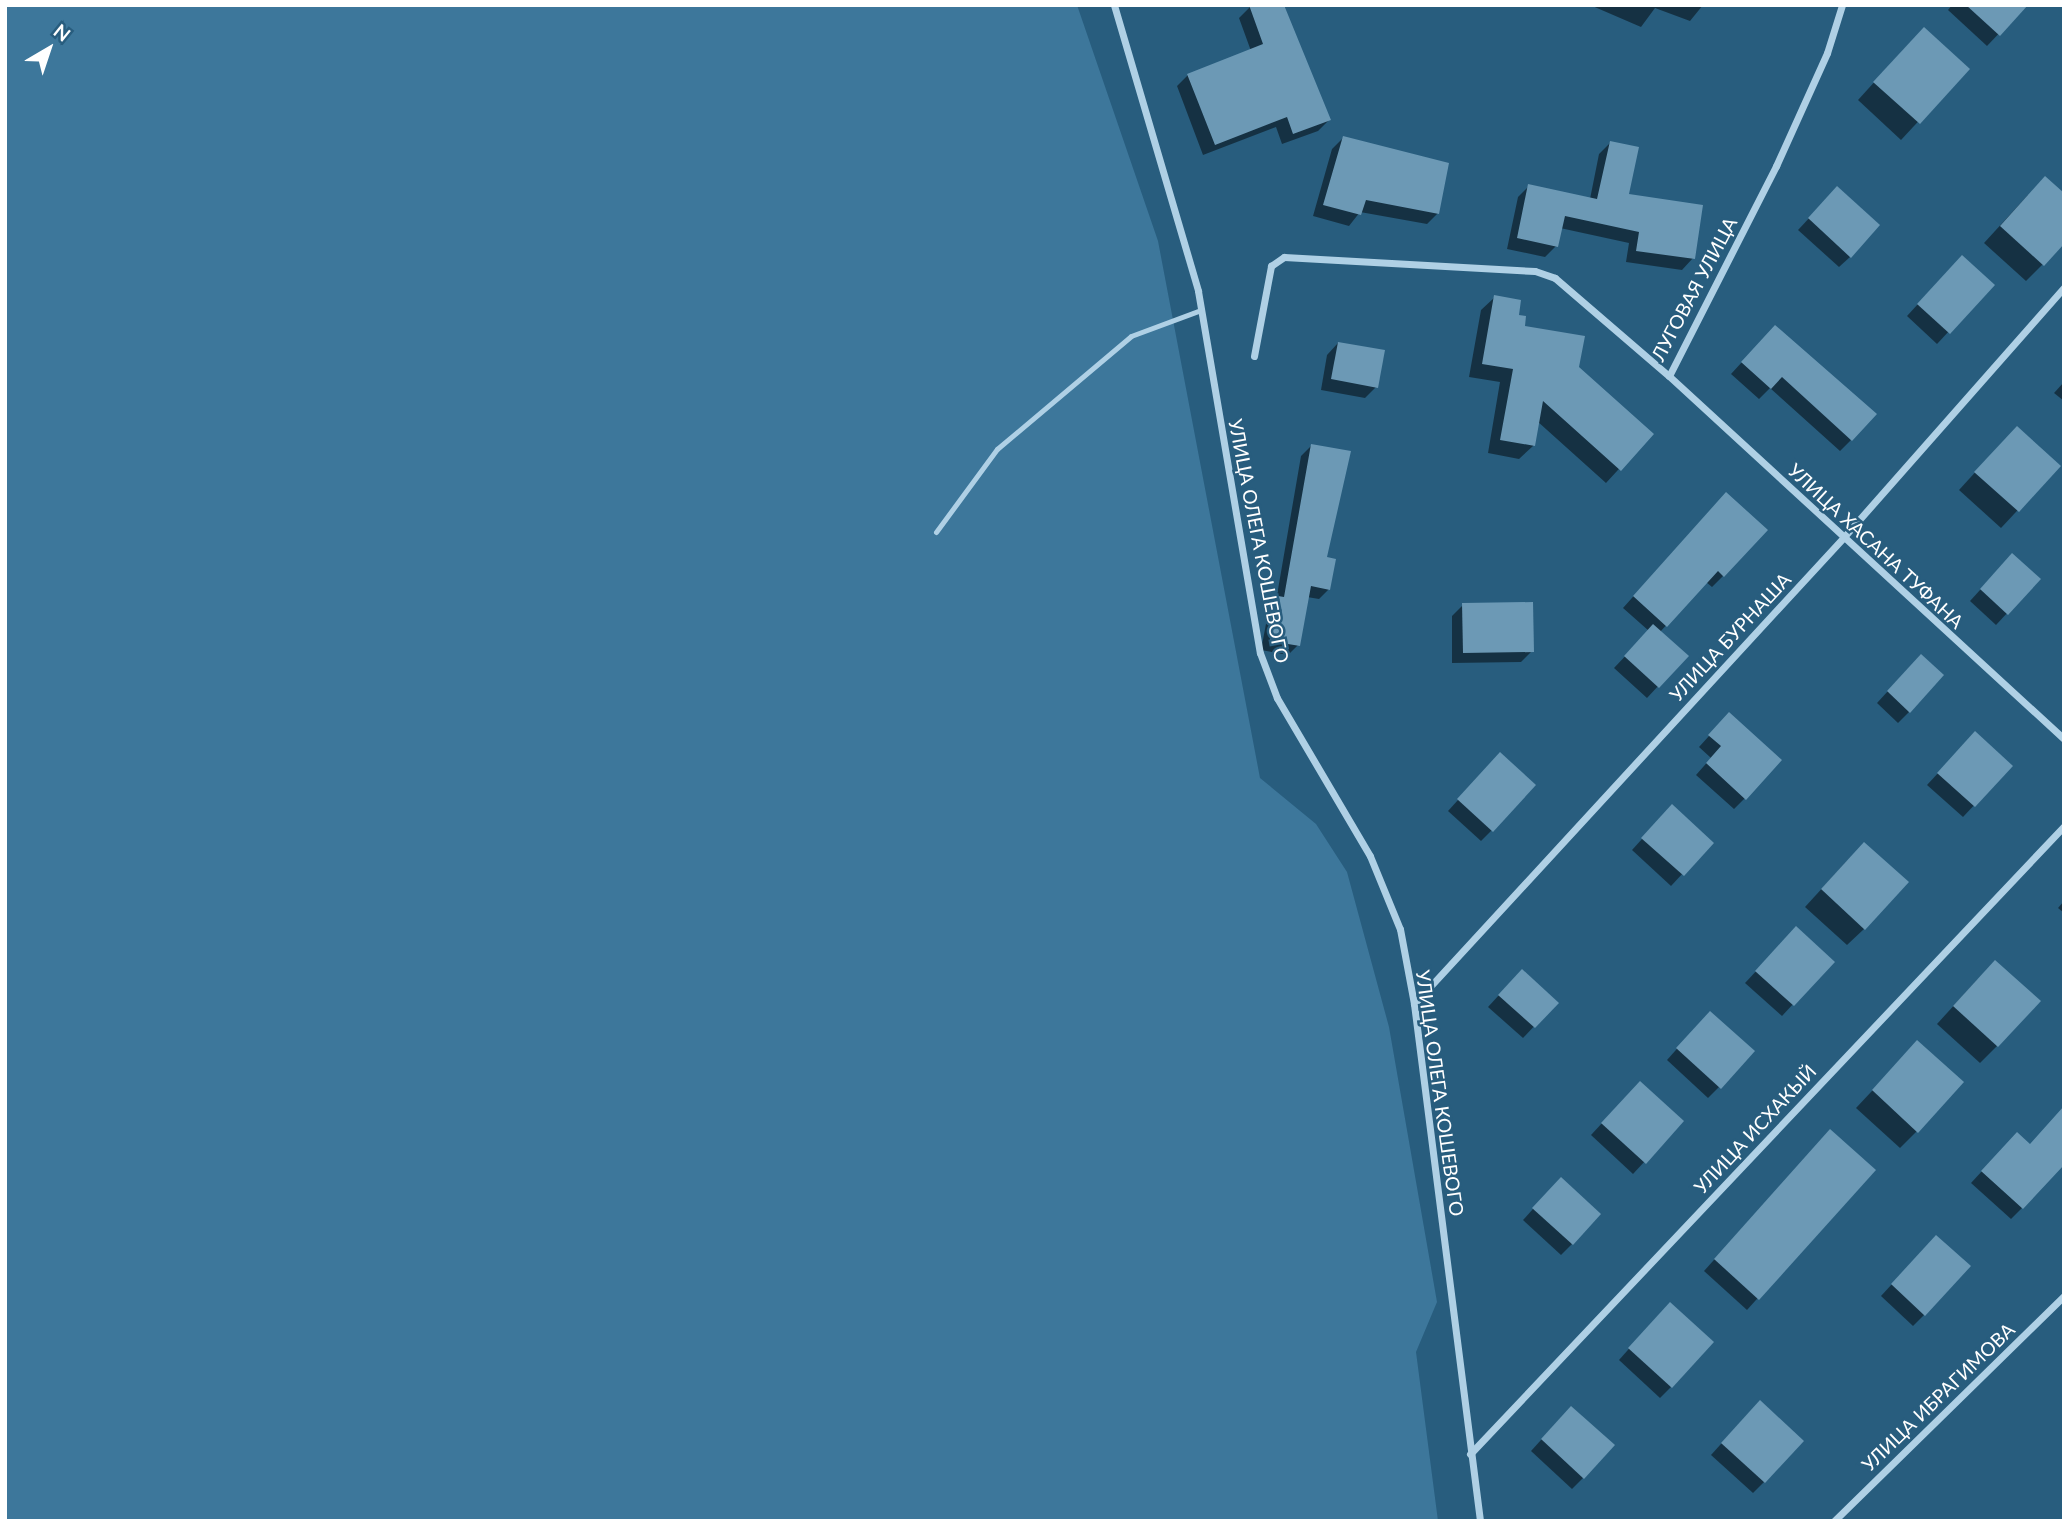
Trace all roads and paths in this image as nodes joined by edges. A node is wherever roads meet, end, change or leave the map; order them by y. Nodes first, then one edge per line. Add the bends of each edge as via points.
1 (1114, 5) edge
2 (1842, 5) edge
3 (2064, 287) edge
4 (1201, 310) junction
5 (1254, 356) dead end
6 (1669, 376) junction
7 (936, 532) dead end
8 (1843, 538) junction
9 (2064, 739) edge
10 (2064, 826) edge
11 (1415, 1004) junction
12 (2064, 1296) edge
13 (1469, 1454) junction
14 (1480, 1521) edge
15 (1835, 1521) edge

1 - 4 street, УЛИЦА ОЛЕГА КОШЕВОГО
2 - 6 street, ЛУГОВАЯ УЛИЦА via 1827,52 1776,166
3 - 8 street, УЛИЦА БУРНАША
4 - 7 lane via 1131,336 997,449
4 - 11 street, УЛИЦА ОЛЕГА КОШЕВОГО via 1260,653 1276,698 1370,856 1400,929
5 - 6 street, ЛУГОВАЯ УЛИЦА via 1271,266 1284,257 1314,256 1535,271 1573,291
6 - 8 street, УЛИЦА ХАСАНА ТУФАНА
8 - 9 street, УЛИЦА ХАСАНА ТУФАНА
8 - 11 street, УЛИЦА БУРНАША
10 - 13 street, УЛИЦА ИСХАКЫЙ
11 - 13 street, УЛИЦА ОЛЕГА КОШЕВОГО
12 - 15 street, УЛИЦА ИБРАГИМОВА
13 - 14 street, УЛИЦА ОЛЕГА КОШЕВОГО

